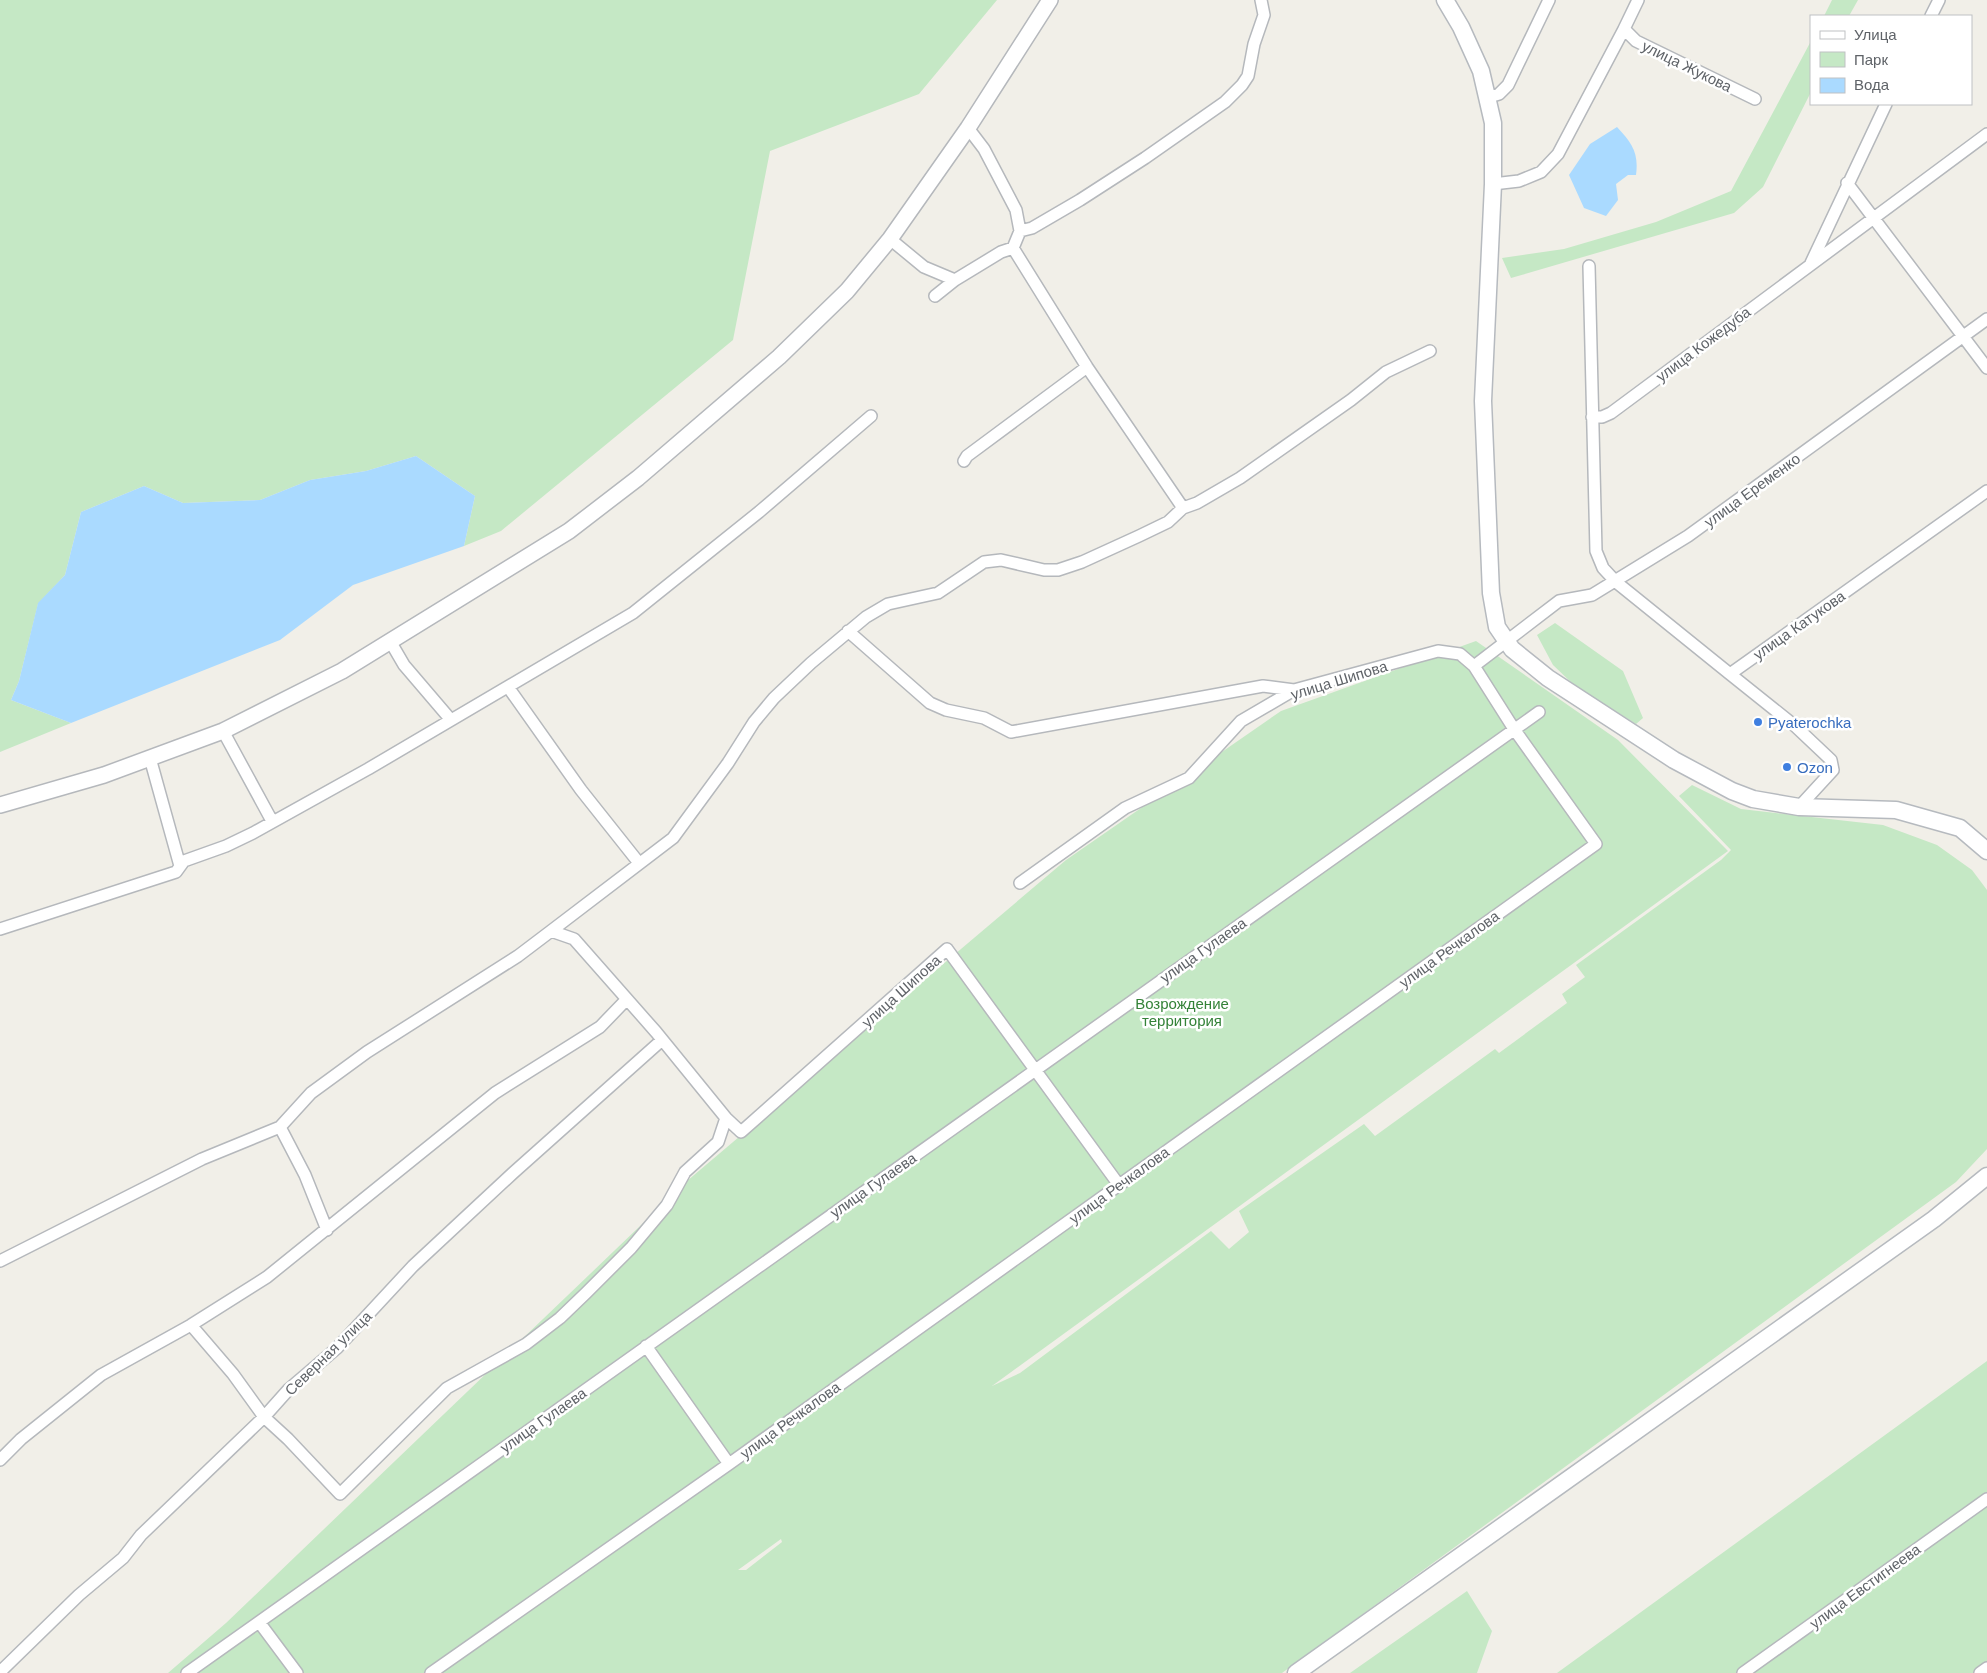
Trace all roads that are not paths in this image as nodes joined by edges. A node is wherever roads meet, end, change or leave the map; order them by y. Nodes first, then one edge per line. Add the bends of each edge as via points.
1 (1050, 0) edge
2 (1261, 0) edge
3 (1445, 0) edge
4 (1550, 0) edge
5 (1638, 0) edge
6 (1939, 0) edge
7 (1931, 15) edge
8 (1624, 29) junction
9 (1489, 97) junction
10 (1755, 99) dead end
11 (1886, 105) edge
12 (968, 128) junction
13 (1987, 134) edge
14 (1493, 184) junction
15 (1847, 184) junction
16 (1873, 218) junction
17 (1020, 231) junction
18 (890, 239) junction
19 (1013, 248) junction
20 (1810, 264) junction
21 (1589, 266) dead end
22 (955, 280) junction
23 (935, 296) dead end
24 (1987, 319) edge
25 (1964, 336) junction
26 (1430, 351) dead end
27 (1087, 367) junction
28 (1987, 368) edge
29 (871, 416) dead end
30 (1592, 417) junction
31 (964, 461) dead end
32 (1987, 491) edge
33 (1183, 508) junction
34 (1616, 582) junction
35 (848, 631) junction
36 (390, 641) junction
37 (1508, 642) junction
38 (1474, 666) junction
39 (1730, 674) junction
40 (508, 687) junction
41 (1294, 690) junction
42 (1539, 712) dead end
43 (451, 720) junction
44 (1514, 729) junction
45 (223, 730) junction
46 (150, 758) junction
47 (0, 805) edge
48 (1799, 807) junction
49 (272, 821) junction
50 (1987, 851) edge
51 (639, 863) junction
52 (180, 866) junction
53 (1020, 883) dead end
54 (0, 929) edge
55 (551, 931) junction
56 (626, 1000) junction
57 (662, 1040) junction
58 (1036, 1069) junction
59 (726, 1118) junction
60 (280, 1127) junction
61 (1987, 1176) edge
62 (1119, 1185) junction
63 (327, 1230) junction
64 (0, 1260) edge
65 (191, 1325) junction
66 (646, 1346) junction
67 (264, 1417) junction
68 (0, 1460) edge
69 (729, 1464) junction
70 (1987, 1499) edge
71 (259, 1622) junction
72 (1987, 1668) edge
73 (0, 1672) edge
74 (186, 1673) edge
75 (297, 1673) edge
76 (431, 1673) edge
77 (1296, 1673) edge
78 (1744, 1673) edge
79 (1980, 1673) edge

1 - 12 street
2 - 17 street via 1264,15 1248,76 1236,91 1213,112 1145,158 1032,228
3 - 9 main road via 1473,51
4 - 9 street via 1508,85 1499,94
5 - 8 street
6 - 7 street
8 - 10 street, улица Жукова via 1636,41
8 - 14 street via 1558,154 1541,172 1519,181
9 - 14 main road via 1494,146
11 - 15 street, улица Кожедуба
12 - 17 street via 984,149 1016,210
12 - 18 street
13 - 16 street, улица Кожедуба
14 - 37 main road via 1482,401 1494,613 1497,627
15 - 16 street
15 - 20 street, улица Кожедуба
16 - 20 street, улица Кожедуба
16 - 25 street
17 - 19 street
18 - 22 street via 924,267
18 - 36 street via 847,291 778,357 638,478 569,532
19 - 22 street
19 - 27 street
20 - 30 street, улица Кожедуба via 1611,413
21 - 30 street
22 - 23 street
24 - 25 street, улица Еременко
25 - 28 street
25 - 34 street, улица Еременко via 1688,536
26 - 33 street via 1386,372 1240,478
27 - 31 street
27 - 33 street
29 - 40 street via 759,512 633,613
30 - 34 street via 1596,552 1603,568
32 - 39 street, улица Катукова
33 - 35 street via 1168,522 1058,570 1001,560 984,562 938,593 888,604
34 - 37 street, улица Еременко via 1592,595 1559,601
34 - 39 street
35 - 41 street via 930,702 946,710 984,718 1012,732 1263,686
35 - 51 street via 774,698 673,838
36 - 43 street via 404,665
36 - 45 street via 342,671
37 - 38 street
37 - 48 main road via 1548,678 1674,760 1723,787 1753,799
38 - 41 street, улица Шипова via 1460,654 1438,650
38 - 44 street, улица Речкалова
39 - 48 street via 1795,726 1831,760 1833,770
40 - 43 street
40 - 51 street via 581,790
41 - 53 street, улица Шипова via 1241,721 1189,778 1125,808
42 - 44 street, улица Гулаева
43 - 49 street
44 - 58 street, улица Гулаева
44 - 62 street, улица Речкалова via 1596,844
45 - 46 street
45 - 49 street
46 - 47 street
46 - 52 street
48 - 50 main road via 1896,810 1960,828
49 - 52 street via 226,846 184,861
51 - 55 street
52 - 54 street via 176,872
55 - 56 street via 574,939
55 - 60 street via 310,1093
56 - 57 street
56 - 63 street via 600,1027 495,1093
57 - 59 street
57 - 67 street, Северная улица via 413,1266 336,1348 289,1389
58 - 59 street, улица Шипова via 948,949 741,1132
58 - 62 street, улица Шипова
58 - 66 street, улица Гулаева
59 - 67 street via 718,1142 686,1172 667,1205 631,1248 580,1299 526,1344 447,1388 340,1494
60 - 63 street via 305,1174
60 - 64 street via 194,1163
61 - 77 main road via 1926,1224
62 - 69 street, улица Речкалова
63 - 65 street via 267,1277
65 - 67 street
65 - 68 street via 100,1375
66 - 69 street
66 - 71 street, улица Гулаева
67 - 73 street, Северная улица via 141,1535 122,1558
69 - 76 street, улица Речкалова
70 - 78 street, улица Евстигнеева
71 - 74 street, улица Гулаева
71 - 75 street
72 - 79 street

